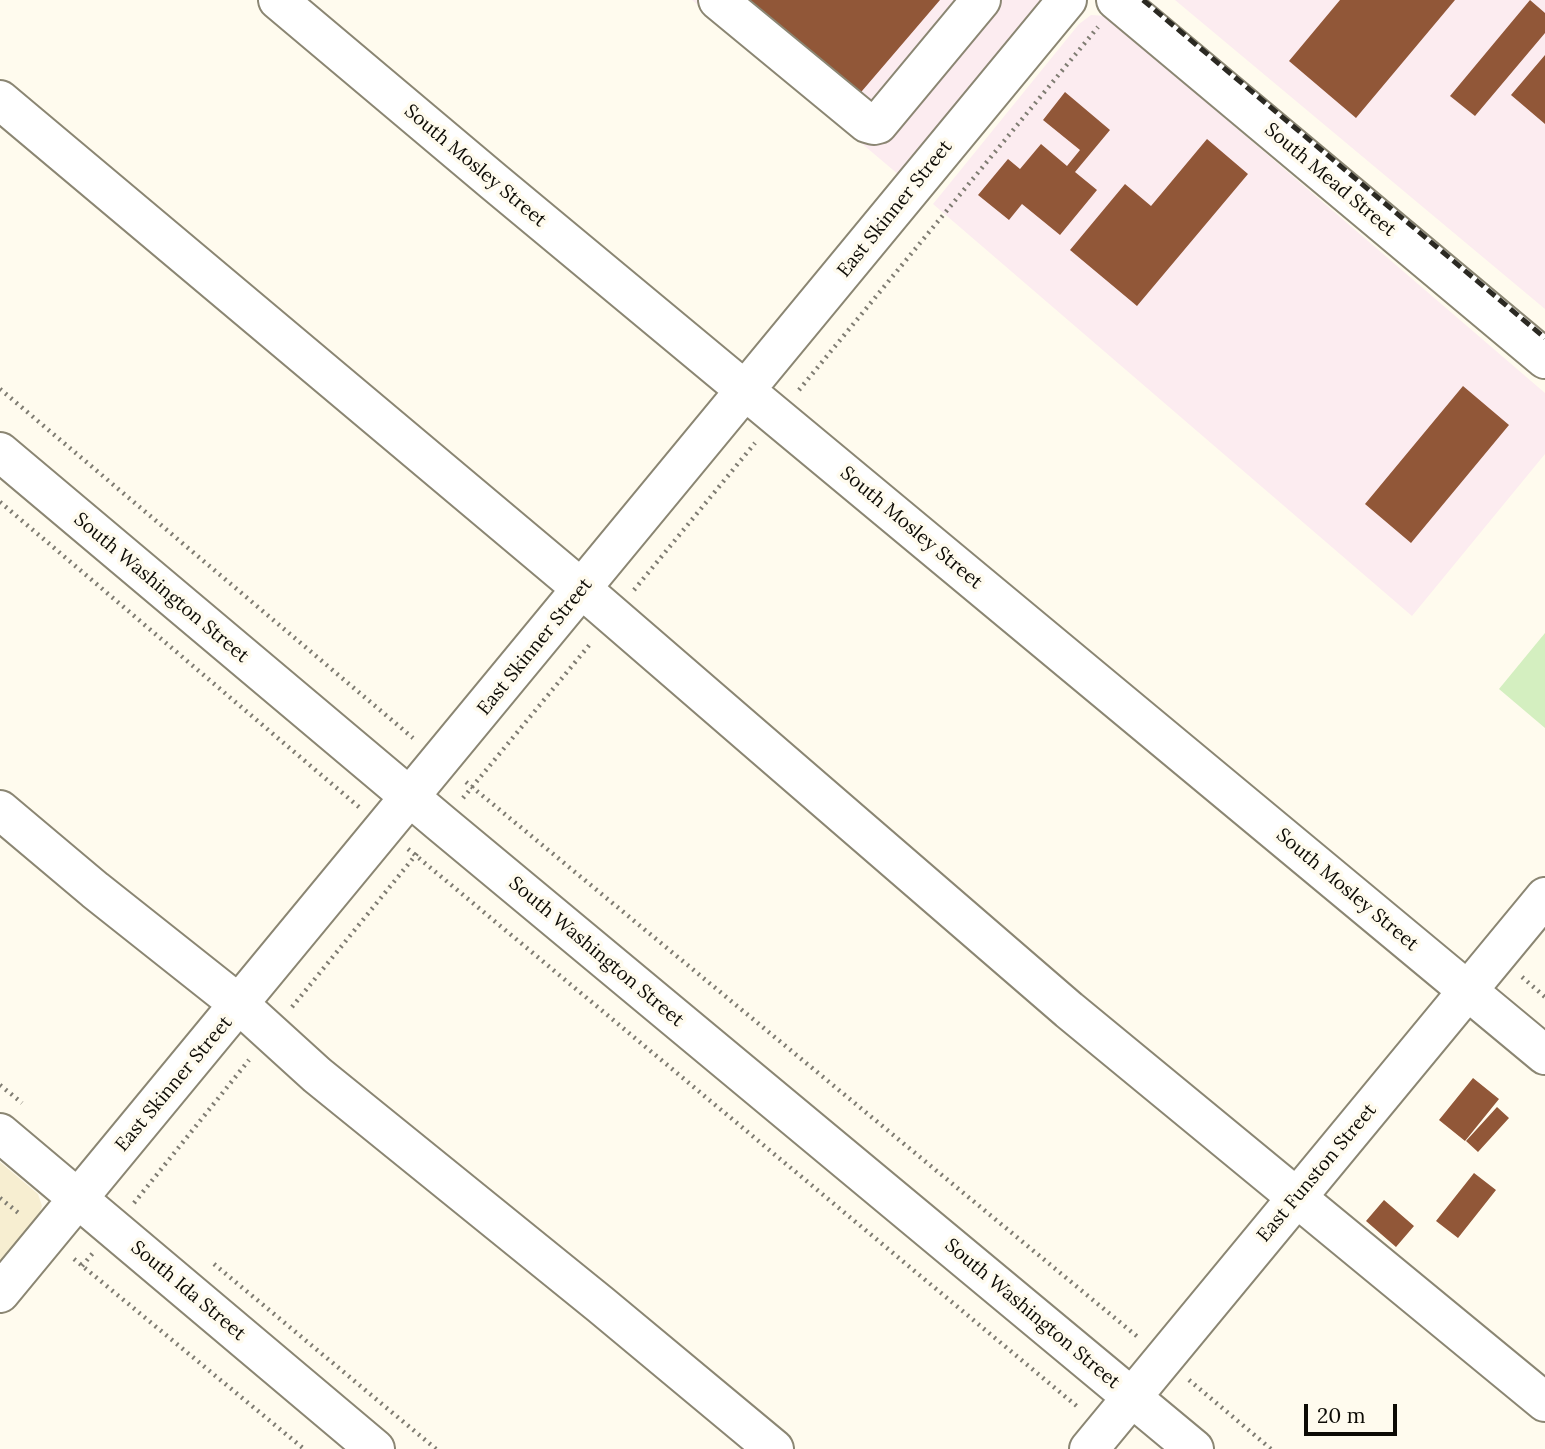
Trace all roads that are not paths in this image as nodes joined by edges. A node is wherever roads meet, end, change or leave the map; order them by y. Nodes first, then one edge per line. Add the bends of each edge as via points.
1 (278, 0) edge
2 (718, 0) edge
3 (981, 0) edge
4 (1116, 0) edge
5 (1056, 4) edge
6 (0, 100) edge
7 (1545, 359) edge
8 (746, 391) junction
9 (0, 452) edge
10 (582, 589) junction
11 (411, 798) junction
12 (0, 810) edge
13 (1545, 897) edge
14 (1468, 990) junction
15 (240, 1005) junction
16 (1545, 1055) edge
17 (0, 1133) edge
18 (1297, 1197) junction
19 (79, 1199) junction
20 (0, 1293) edge
21 (1132, 1397) junction
22 (1545, 1402) edge
23 (1097, 1439) edge
24 (375, 1449) edge
25 (774, 1449) edge
26 (1194, 1449) edge

1 - 8 street, South Mosley Street
2 - 3 street via 874,125
4 - 7 street, South Mead Street
5 - 8 street, East Skinner Street
6 - 10 street
8 - 10 street, East Skinner Street
8 - 14 street, South Mosley Street
9 - 11 street, South Washington Street
10 - 11 street, East Skinner Street
10 - 18 street via 1069,1010
11 - 15 street, East Skinner Street
11 - 21 street, South Washington Street
12 - 15 street
13 - 14 street, East Funston Street
14 - 16 street, South Mosley Street
14 - 18 street, East Funston Street
15 - 19 street, East Skinner Street
15 - 25 street via 317,1075
17 - 19 street, South Ida Street
18 - 21 street, East Funston Street
18 - 22 street
19 - 20 street, East Skinner Street
19 - 24 street, South Ida Street
21 - 23 street, East Funston Street
21 - 26 street, South Washington Street

